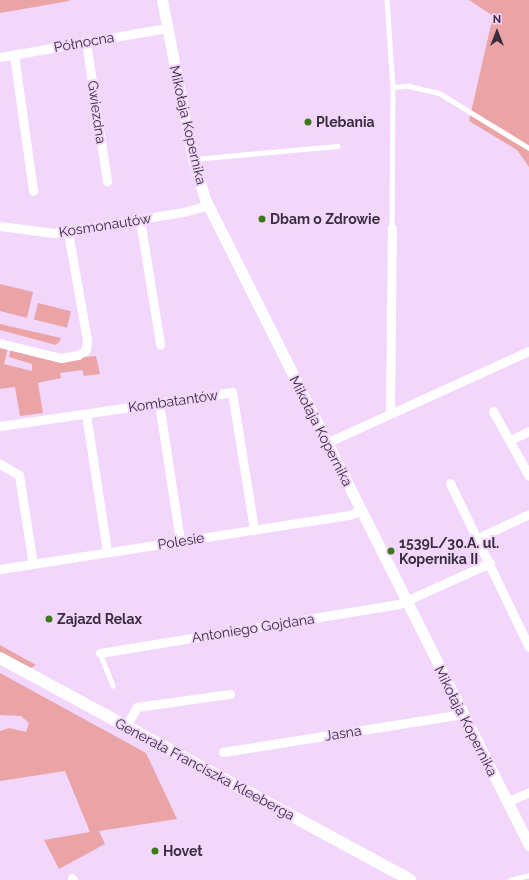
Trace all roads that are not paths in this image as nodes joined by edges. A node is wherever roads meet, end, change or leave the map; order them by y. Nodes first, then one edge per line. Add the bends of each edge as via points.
1 (162, 0) edge
2 (387, 0) edge
3 (167, 28) junction
4 (86, 42) junction
5 (14, 55) junction
6 (0, 57) edge
7 (393, 87) junction
8 (337, 146) dead end
9 (529, 148) edge
10 (193, 159) junction
11 (107, 181) dead end
12 (33, 191) dead end
13 (208, 205) junction
14 (140, 220) junction
15 (0, 226) edge
16 (392, 228) joint
17 (68, 232) junction
18 (0, 343) edge
19 (160, 344) dead end
20 (529, 351) edge
21 (159, 403) junction
22 (493, 411) dead end
23 (390, 412) junction
24 (86, 414) junction
25 (0, 426) edge
26 (529, 431) edge
27 (510, 440) junction
28 (326, 443) junction
29 (0, 464) edge
30 (529, 476) edge
31 (450, 483) dead end
32 (361, 510) junction
33 (529, 514) edge
34 (254, 530) junction
35 (478, 538) junction
36 (180, 541) junction
37 (107, 552) junction
38 (490, 563) junction
39 (33, 564) junction
40 (0, 569) edge
41 (406, 601) junction
42 (529, 647) edge
43 (100, 653) joint
44 (0, 658) edge
45 (113, 686) dead end
46 (230, 694) dead end
47 (463, 714) junction
48 (126, 726) junction
49 (223, 752) dead end
50 (529, 792) edge
51 (507, 802) junction
52 (529, 845) edge
53 (529, 875) edge
54 (410, 880) edge
55 (510, 880) edge

1 - 3 street, Mikołaja Kopernika
2 - 7 lane
3 - 4 street, Północna
3 - 10 street, Mikołaja Kopernika
4 - 5 street, Północna
4 - 11 street, Gwiezdna
5 - 6 street, Północna
5 - 12 street
7 - 9 lane via 409,86 438,93
7 - 16 lane
8 - 10 lane
10 - 13 street, Mikołaja Kopernika
13 - 14 street, Kosmonautów
13 - 28 street, Mikołaja Kopernika
14 - 17 street, Kosmonautów
14 - 19 street
15 - 17 street, Kosmonautów via 26,231
16 - 23 street
17 - 18 street via 87,340 86,350 78,355 61,358
20 - 23 street
21 - 24 street, Kombatantów
21 - 34 street, Kombatantów via 232,392
21 - 36 street
22 - 27 street
23 - 28 street
24 - 25 street, Kombatantów
24 - 37 street
26 - 27 street
27 - 30 street
28 - 32 street, Mikołaja Kopernika
29 - 39 street via 19,475
31 - 35 street
32 - 34 street, Polesie via 350,515
32 - 41 street, Mikołaja Kopernika
33 - 35 street
34 - 36 street, Polesie
35 - 38 street
36 - 37 street, Polesie
37 - 39 street, Polesie
38 - 41 street, Antoniego Gojdana
38 - 42 street
39 - 40 street, Polesie
41 - 43 street, Antoniego Gojdana
41 - 47 street, Mikołaja Kopernika
43 - 45 lane
44 - 48 main road, Generała Franciszka Kleeberga
46 - 48 street via 137,707
47 - 49 street, Jasna
47 - 51 street, Mikołaja Kopernika
48 - 54 main road, Generała Franciszka Kleeberga
50 - 51 street
51 - 52 street, Mikołaja Kopernika
53 - 55 lane

